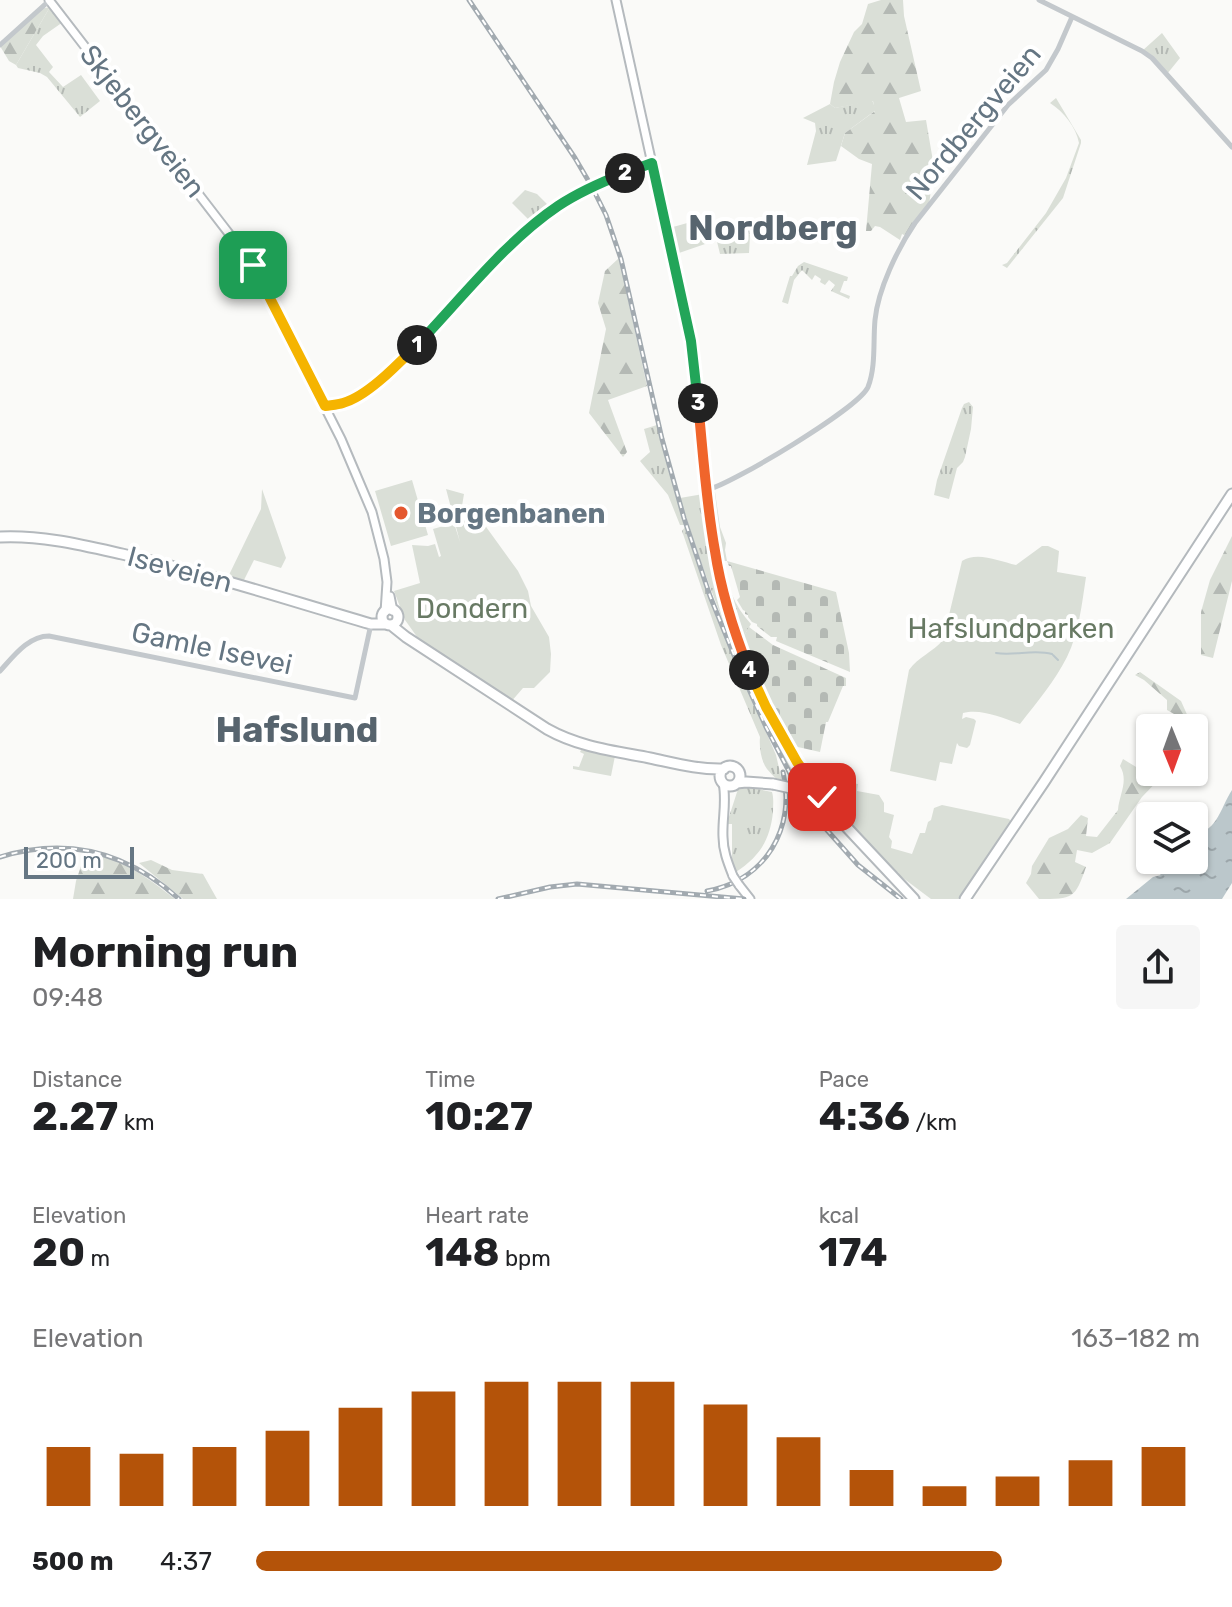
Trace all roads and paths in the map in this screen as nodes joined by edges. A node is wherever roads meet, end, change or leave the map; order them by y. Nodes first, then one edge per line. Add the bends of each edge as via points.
1 (50, 0) edge
2 (616, 0) edge
3 (1039, 0) edge
4 (1072, 17) junction
5 (0, 45) edge
6 (1232, 147) edge
7 (652, 163) junction
8 (326, 410) junction
9 (706, 490) junction
10 (1232, 494) edge
11 (0, 537) edge
12 (389, 617) junction
13 (357, 619) junction
14 (371, 624) junction
15 (0, 671) edge
16 (730, 779) junction
17 (816, 780) junction
18 (809, 792) junction
19 (824, 803) junction
20 (967, 896) edge
21 (748, 897) edge
22 (914, 897) edge

1 - 5 street
1 - 8 main road, Skjebergveien via 250,260
2 - 7 main road
3 - 4 street
4 - 6 street via 1152,58
4 - 9 street, Nordbergveien via 1046,70 1008,105 902,242 876,312 864,393 786,449
7 - 8 street via 553,209 394,367 361,394
7 - 9 main road via 691,341
8 - 12 main road, Skjebergveien via 383,548
9 - 17 main road via 719,573 746,661 791,753
10 - 20 highway
11 - 13 highway, Iseveien via 52,540 133,556
12 - 13 highway, Iseveien
12 - 14 highway, Iseveien
12 - 16 highway via 414,642 564,738 706,768
13 - 14 highway, Iseveien
14 - 15 street, Gamle Isevei via 355,698 49,636 27,644
16 - 18 highway, bridge
16 - 21 main road, bridge via 724,848 733,876
17 - 18 main road
17 - 19 main road
18 - 19 highway
19 - 22 highway

